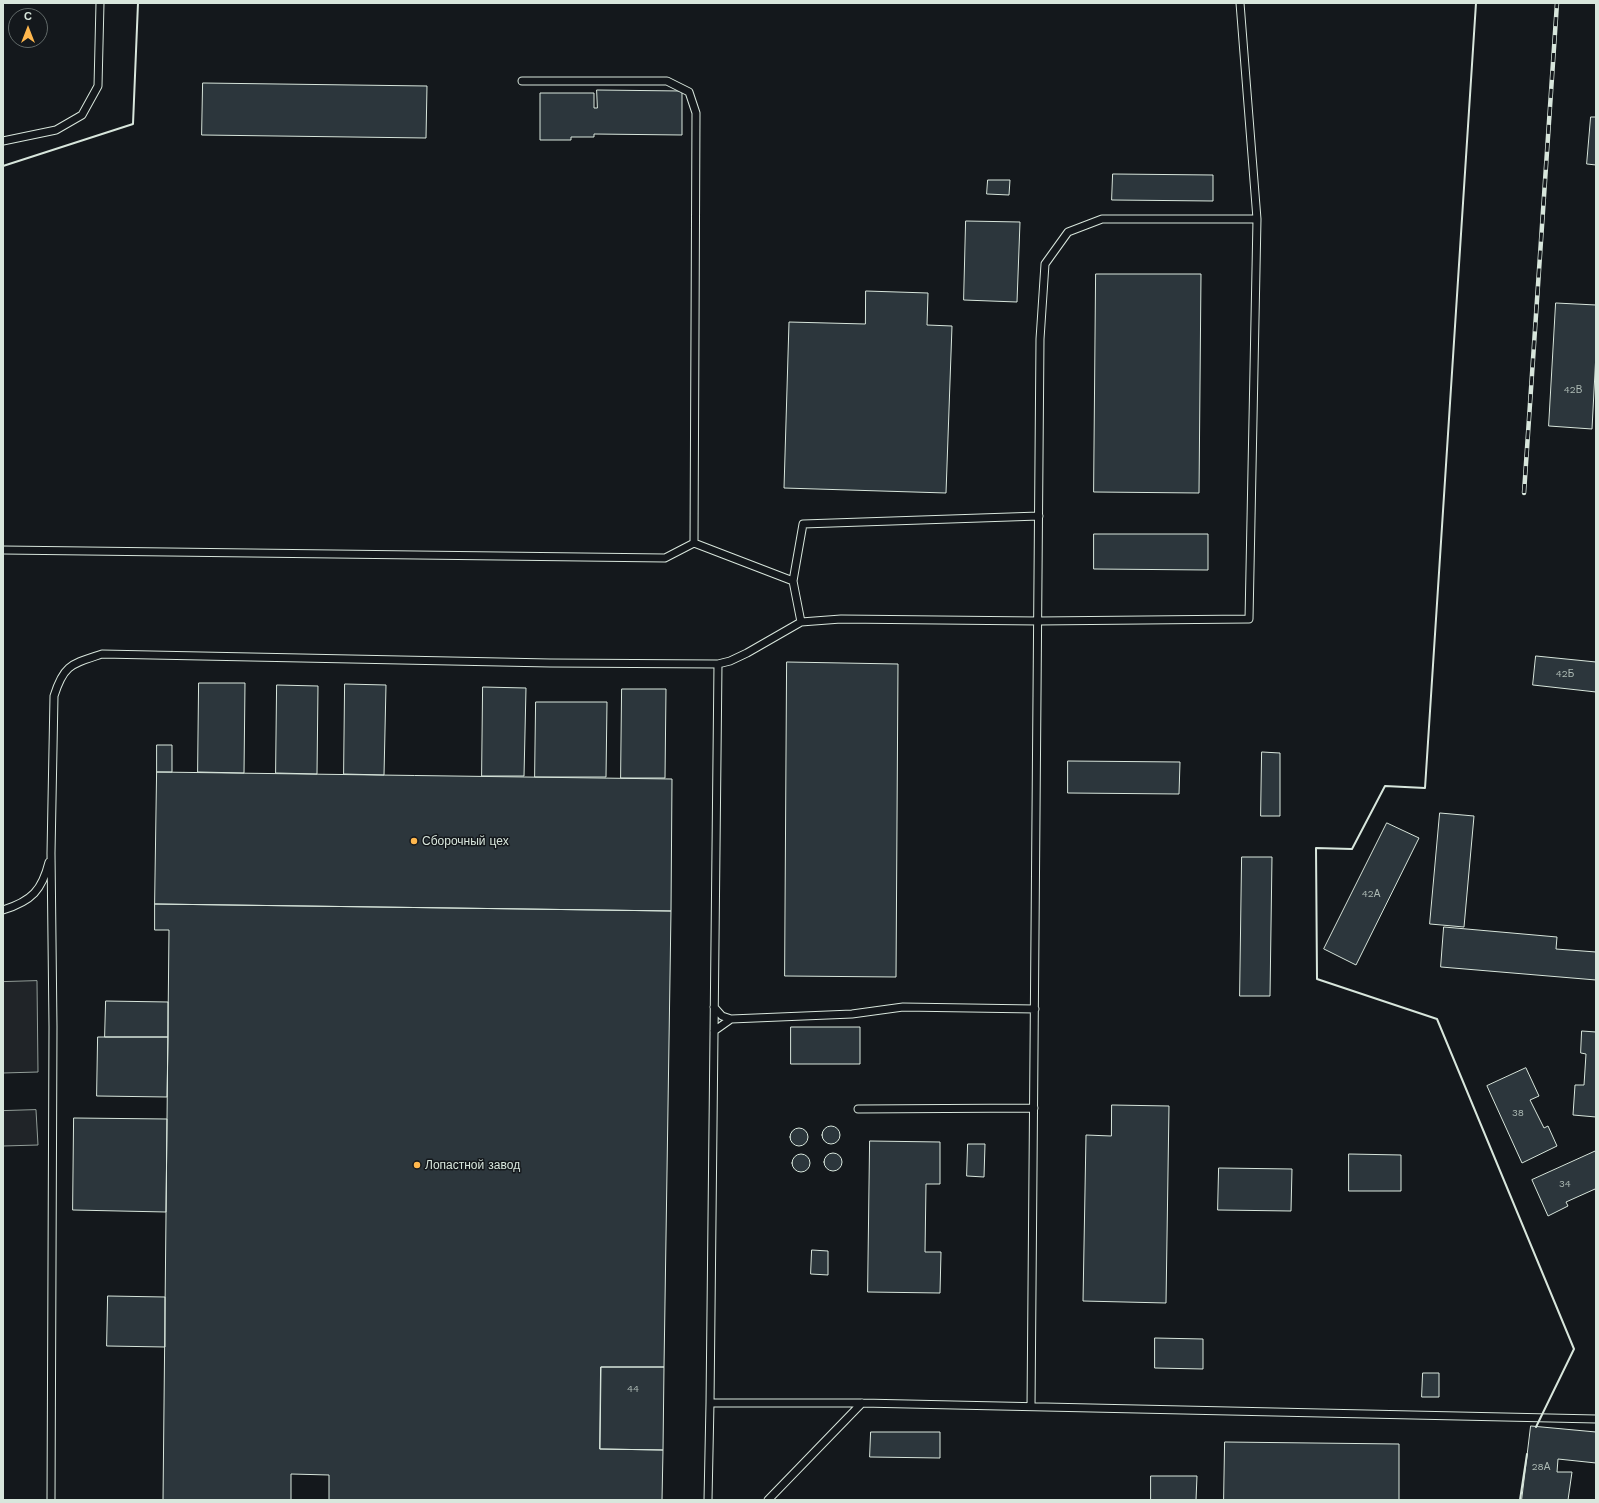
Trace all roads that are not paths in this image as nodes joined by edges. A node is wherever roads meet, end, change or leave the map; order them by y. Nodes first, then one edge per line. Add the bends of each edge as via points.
1 (100, 3) edge
2 (1240, 3) edge
3 (522, 81) dead end
4 (3, 141) edge
5 (1257, 219) junction
6 (1039, 516) junction
7 (694, 543) junction
8 (3, 550) edge
9 (793, 582) junction
10 (1038, 621) junction
11 (801, 622) junction
12 (718, 664) junction
13 (51, 853) junction
14 (3, 910) edge
15 (714, 1007) junction
16 (1034, 1009) junction
17 (731, 1019) junction
18 (714, 1031) junction
19 (1034, 1108) junction
20 (858, 1109) dead end
21 (710, 1403) junction
22 (862, 1403) junction
23 (1031, 1406) junction
24 (1596, 1419) edge
25 (51, 1500) edge
26 (708, 1500) edge
27 (768, 1500) edge

1 - 4 lane via 98,86 82,115 56,130
2 - 5 lane
3 - 7 lane via 667,81 689,92 696,113
5 - 6 lane via 1102,219 1068,232 1045,264 1040,339
5 - 10 lane via 1248,619
6 - 9 lane via 803,524
6 - 10 lane
7 - 8 lane via 665,558
7 - 9 lane
9 - 11 lane
10 - 11 lane via 842,619
10 - 16 lane
11 - 12 lane via 747,653
12 - 13 lane via 550,664 102,654 69,666 59,681 54,696
12 - 15 lane
13 - 14 lane via 45,878 37,892 25,901
13 - 25 lane via 54,1027
15 - 17 lane via 722,1016
15 - 18 lane
16 - 17 lane via 903,1007 852,1014
16 - 19 lane
17 - 18 lane
18 - 21 lane
19 - 20 lane
19 - 23 lane
21 - 22 lane
21 - 26 lane
22 - 23 lane
22 - 27 lane
23 - 24 lane

